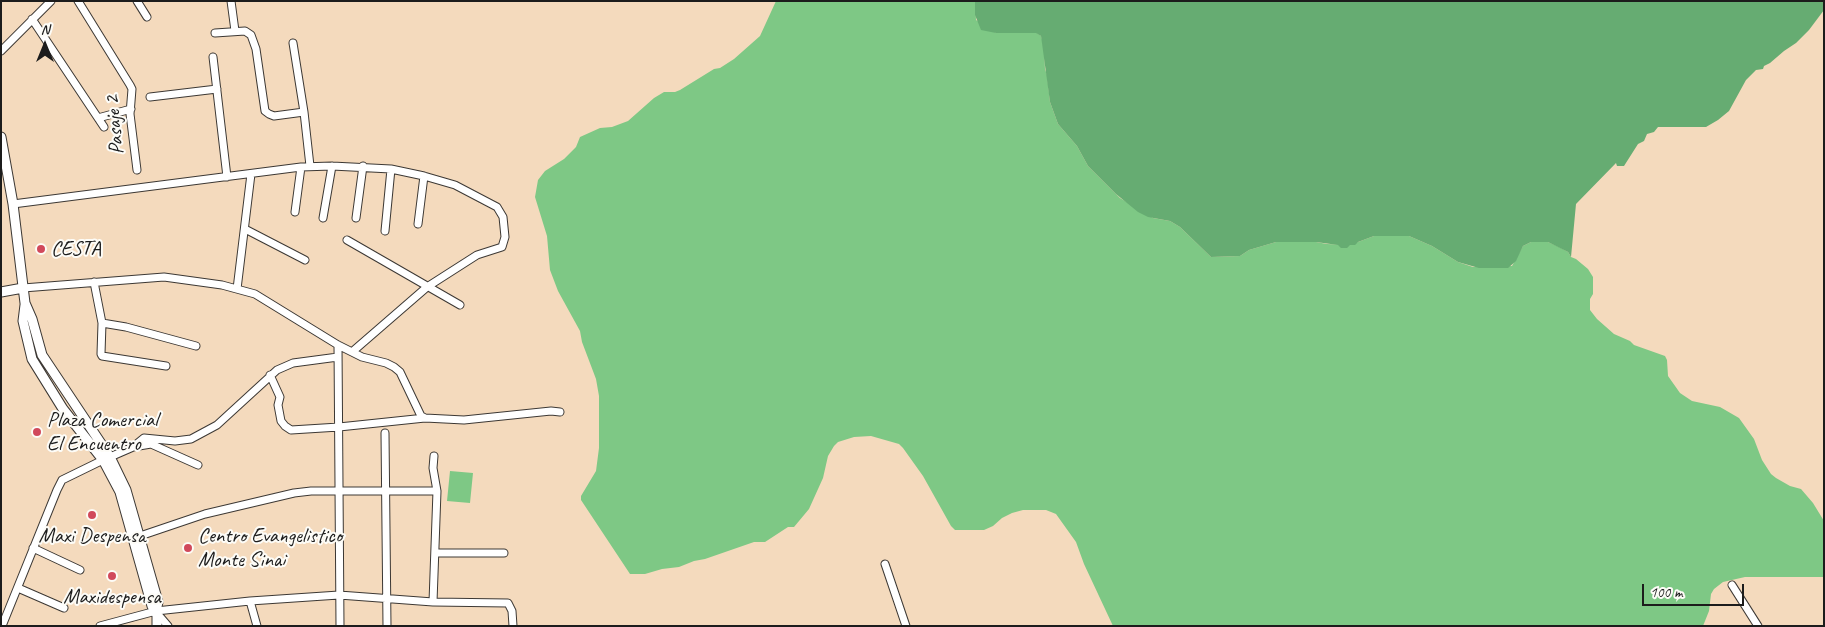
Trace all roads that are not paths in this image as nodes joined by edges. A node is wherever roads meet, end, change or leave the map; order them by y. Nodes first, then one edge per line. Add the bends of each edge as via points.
1 (51, 1) edge
2 (78, 1) edge
3 (137, 1) edge
4 (231, 1) edge
5 (147, 17) dead end
6 (32, 19) junction
7 (235, 31) junction
8 (215, 33) dead end
9 (293, 43) dead end
10 (1, 51) edge
11 (213, 57) dead end
12 (217, 89) junction
13 (150, 98) dead end
14 (131, 109) junction
15 (304, 112) junction
16 (98, 118) junction
17 (104, 127) dead end
18 (1, 137) edge
19 (310, 166) junction
20 (332, 166) junction
21 (362, 166) junction
22 (301, 167) junction
23 (391, 169) junction
24 (137, 170) dead end
25 (251, 174) junction
26 (424, 176) junction
27 (227, 177) junction
28 (13, 204) junction
29 (294, 212) dead end
30 (324, 218) dead end
31 (356, 218) dead end
32 (418, 224) dead end
33 (244, 229) junction
34 (384, 231) dead end
35 (348, 240) dead end
36 (306, 260) dead end
37 (94, 282) junction
38 (427, 286) junction
39 (23, 288) junction
40 (237, 289) junction
41 (1, 292) edge
42 (25, 303) junction
43 (460, 305) dead end
44 (102, 323) junction
45 (338, 345) junction
46 (196, 346) dead end
47 (352, 352) junction
48 (338, 357) junction
49 (32, 359) junction
50 (166, 366) dead end
51 (270, 375) junction
52 (560, 412) dead end
53 (80, 413) junction
54 (425, 418) junction
55 (73, 422) junction
56 (339, 427) junction
57 (93, 430) junction
58 (385, 433) dead end
59 (133, 447) junction
60 (434, 456) dead end
61 (107, 458) junction
62 (198, 465) dead end
63 (339, 491) junction
64 (436, 491) junction
65 (386, 492) junction
66 (140, 536) junction
67 (33, 548) junction
68 (435, 553) junction
69 (504, 553) dead end
70 (885, 564) dead end
71 (80, 570) dead end
72 (1732, 585) dead end
73 (18, 588) junction
74 (339, 595) junction
75 (387, 598) junction
76 (250, 601) junction
77 (433, 602) junction
78 (64, 608) dead end
79 (156, 611) junction
80 (2, 626) edge
81 (100, 626) edge
82 (157, 626) edge
83 (168, 626) edge
84 (257, 626) edge
85 (340, 626) edge
86 (387, 626) edge
87 (513, 626) edge
88 (906, 626) edge
89 (1758, 626) edge

1 - 6 street
2 - 14 street, Pasaje 2 via 130,85
3 - 5 street
4 - 7 street
6 - 10 street
6 - 16 street
7 - 8 street
7 - 15 street via 245,31 254,41 265,111 274,116
9 - 15 street
11 - 12 street
12 - 13 street
12 - 27 street
14 - 16 street
14 - 24 street, Pasaje 2
15 - 19 street
16 - 17 street
18 - 28 main road
19 - 20 street
19 - 22 street
20 - 21 street
20 - 30 street
21 - 23 street
21 - 31 street
22 - 25 street
22 - 29 street
23 - 26 street
23 - 34 street
25 - 27 street
25 - 33 street
26 - 32 street
26 - 38 street via 455,185 497,207 503,216 505,237 502,247 477,255
27 - 28 street
28 - 39 main road
33 - 36 street
33 - 40 street
35 - 38 street
37 - 39 street
37 - 40 street via 164,277
37 - 44 street
38 - 43 street
38 - 47 street
39 - 41 main road
39 - 42 main road
40 - 45 street via 255,294
42 - 49 main road via 23,321
42 - 53 main road via 42,355
44 - 46 street
44 - 50 street via 102,356
45 - 47 street
45 - 48 street
47 - 54 street via 386,363 400,372 421,416
48 - 51 street via 293,363
48 - 56 street
49 - 53 main road via 39,362 75,412
49 - 55 main road
51 - 56 street via 280,397 281,421 288,428
51 - 59 street via 217,425 192,439 144,438
52 - 54 street via 464,420
53 - 57 main road
54 - 56 street
55 - 57 main road via 87,431
55 - 61 main road
56 - 63 street
57 - 61 main road via 92,436
58 - 65 street
59 - 61 street
59 - 62 street via 151,444
60 - 64 street
61 - 66 main road via 126,490
61 - 67 street via 62,480
61 - 79 main road
63 - 65 street
63 - 66 street via 277,496 205,514
63 - 74 street
64 - 65 street
64 - 68 street
65 - 75 street
66 - 79 main road via 158,602
67 - 71 street
67 - 73 street
68 - 69 street
68 - 77 street
70 - 88 street
72 - 89 street
73 - 78 street
73 - 80 street
74 - 75 street
74 - 76 street
74 - 85 street
75 - 77 street
75 - 86 street
76 - 79 street
76 - 84 street
77 - 87 street via 508,603
79 - 81 street
79 - 82 main road
79 - 83 street

